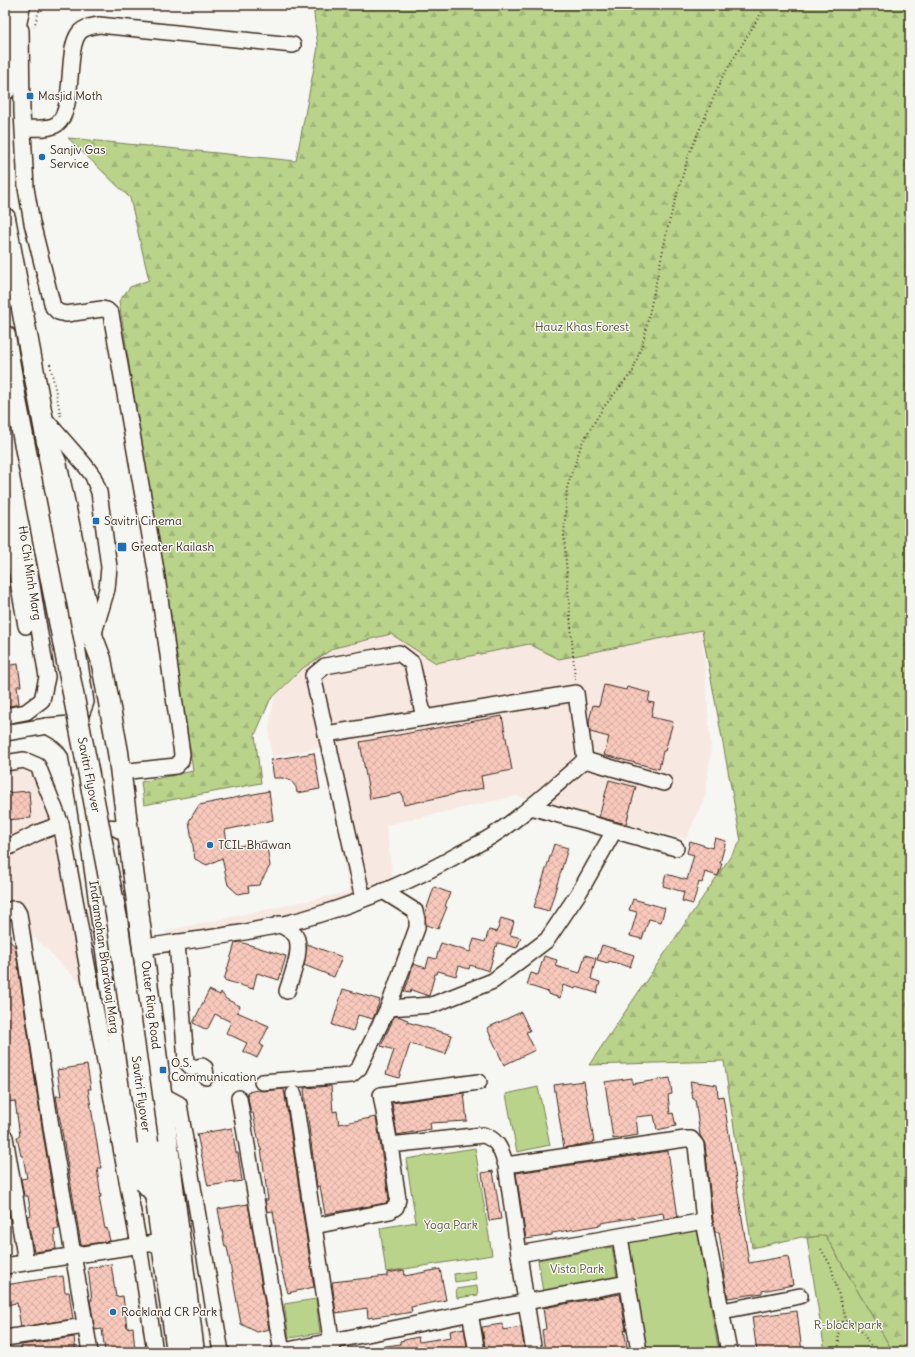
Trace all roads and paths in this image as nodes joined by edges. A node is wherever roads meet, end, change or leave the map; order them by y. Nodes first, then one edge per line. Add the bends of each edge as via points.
1 (20, 5) edge
2 (41, 5) edge
3 (766, 5) edge
4 (39, 15) dead end
5 (292, 45) dead end
6 (5, 90) edge
7 (24, 128) junction
8 (5, 218) edge
9 (5, 336) edge
10 (7, 361) edge
11 (43, 418) junction
12 (5, 421) edge
13 (47, 442) junction
14 (5, 508) edge
15 (70, 601) junction
16 (36, 605) junction
17 (26, 626) dead end
18 (93, 638) junction
19 (576, 693) junction
20 (5, 716) edge
21 (424, 718) junction
22 (47, 726) junction
23 (5, 733) edge
24 (326, 734) junction
25 (585, 760) junction
26 (5, 762) edge
27 (120, 772) junction
28 (664, 783) dead end
29 (531, 807) junction
30 (61, 826) junction
31 (614, 831) junction
32 (130, 845) junction
33 (89, 846) junction
34 (676, 848) dead end
35 (5, 849) edge
36 (383, 891) junction
37 (363, 899) junction
38 (5, 913) edge
39 (279, 924) junction
40 (177, 942) junction
41 (144, 947) junction
42 (287, 992) dead end
43 (388, 1008) junction
44 (206, 1077) dead end
45 (262, 1082) dead end
46 (479, 1082) dead end
47 (294, 1094) dead end
48 (162, 1095) junction
49 (239, 1098) dead end
50 (5, 1137) edge
51 (390, 1145) junction
52 (506, 1165) junction
53 (154, 1196) junction
54 (704, 1221) junction
55 (314, 1226) junction
56 (620, 1237) junction
57 (161, 1242) junction
58 (140, 1245) junction
59 (821, 1249) dead end
60 (519, 1254) junction
61 (74, 1255) junction
62 (26, 1262) junction
63 (5, 1266) edge
64 (627, 1283) junction
65 (800, 1296) dead end
66 (526, 1302) junction
67 (722, 1311) junction
68 (470, 1313) junction
69 (846, 1322) junction
70 (85, 1326) junction
71 (5, 1338) edge
72 (332, 1347) edge
73 (90, 1352) edge
74 (154, 1352) edge
75 (177, 1352) edge
76 (194, 1352) edge
77 (221, 1352) edge
78 (281, 1352) edge
79 (477, 1352) edge
80 (534, 1352) edge
81 (639, 1352) edge
82 (730, 1352) edge
83 (839, 1352) edge
84 (875, 1352) edge

1 - 6 main road
1 - 7 street
2 - 4 path
3 - 19 path via 723,76 690,154 669,222 644,338 633,371 603,408 582,443 567,487 564,536
5 - 7 street via 99,25 88,27 80,32 75,42 62,118 46,128
7 - 27 street via 26,188 53,307 58,312 66,314 102,309 111,314 156,570 182,761 176,766
8 - 11 main road
9 - 10 main road
10 - 53 main road, Savitri Flyover, bridge via 117,919
11 - 13 main road
11 - 18 street via 84,464 93,476 99,492 109,567 107,589
12 - 16 street, Ho Chi Minh Marg
13 - 15 street via 46,464
13 - 18 main road via 56,462
14 - 17 street
15 - 16 street via 65,615 51,620 38,612
15 - 22 street via 86,696 85,709 70,724
16 - 20 street, Ho Chi Minh Marg via 47,677 42,700 26,712
18 - 27 main road, Outer Ring Road via 101,659
19 - 21 street
19 - 25 street
21 - 24 street
21 - 24 street via 412,663 399,653 325,666 313,676
22 - 23 street
22 - 33 street, Indramohan Bhardwaj Marg via 61,734 76,751
24 - 37 street
25 - 28 street
25 - 29 street
26 - 30 street via 24,760 38,766
27 - 32 main road, Outer Ring Road
29 - 31 street
29 - 36 street via 498,832 468,850
30 - 35 street via 38,833
30 - 58 street
31 - 34 street
31 - 43 street via 547,940 493,981 432,1005
32 - 33 street via 119,829 109,827 99,830 92,836
32 - 41 main road, Outer Ring Road
33 - 53 street, Indramohan Bhardwaj Marg via 120,1063 140,1181
36 - 37 street
36 - 43 street via 415,911 418,919
37 - 39 street via 316,916
38 - 61 street via 16,909 19,914 52,1133
39 - 40 street
39 - 42 street via 295,934 299,944
40 - 41 street
40 - 44 street via 186,1062 192,1068 205,1068
41 - 48 main road, Outer Ring Road
43 - 45 street via 359,1068 351,1075
46 - 51 street via 381,1095
47 - 55 street
48 - 76 main road, Outer Ring Road
48 - 77 street via 179,1104
49 - 78 street
50 - 62 street
51 - 52 street via 483,1135 491,1138 500,1147
51 - 55 street via 398,1199 396,1207 390,1211
52 - 54 street via 691,1139 696,1145
52 - 60 street
53 - 57 main road
54 - 56 street
54 - 67 street
55 - 72 street
56 - 60 street
56 - 64 street
57 - 58 street
57 - 75 main road
58 - 61 street
58 - 74 street
59 - 69 path via 831,1266
60 - 66 street
61 - 62 street
61 - 70 street
62 - 63 street
64 - 66 street
64 - 81 street
65 - 67 street
66 - 68 street
66 - 80 street
67 - 82 street
68 - 72 street
68 - 79 street
69 - 83 path via 838,1321
69 - 84 path via 854,1322
70 - 71 street
70 - 73 street
72 - 78 street

